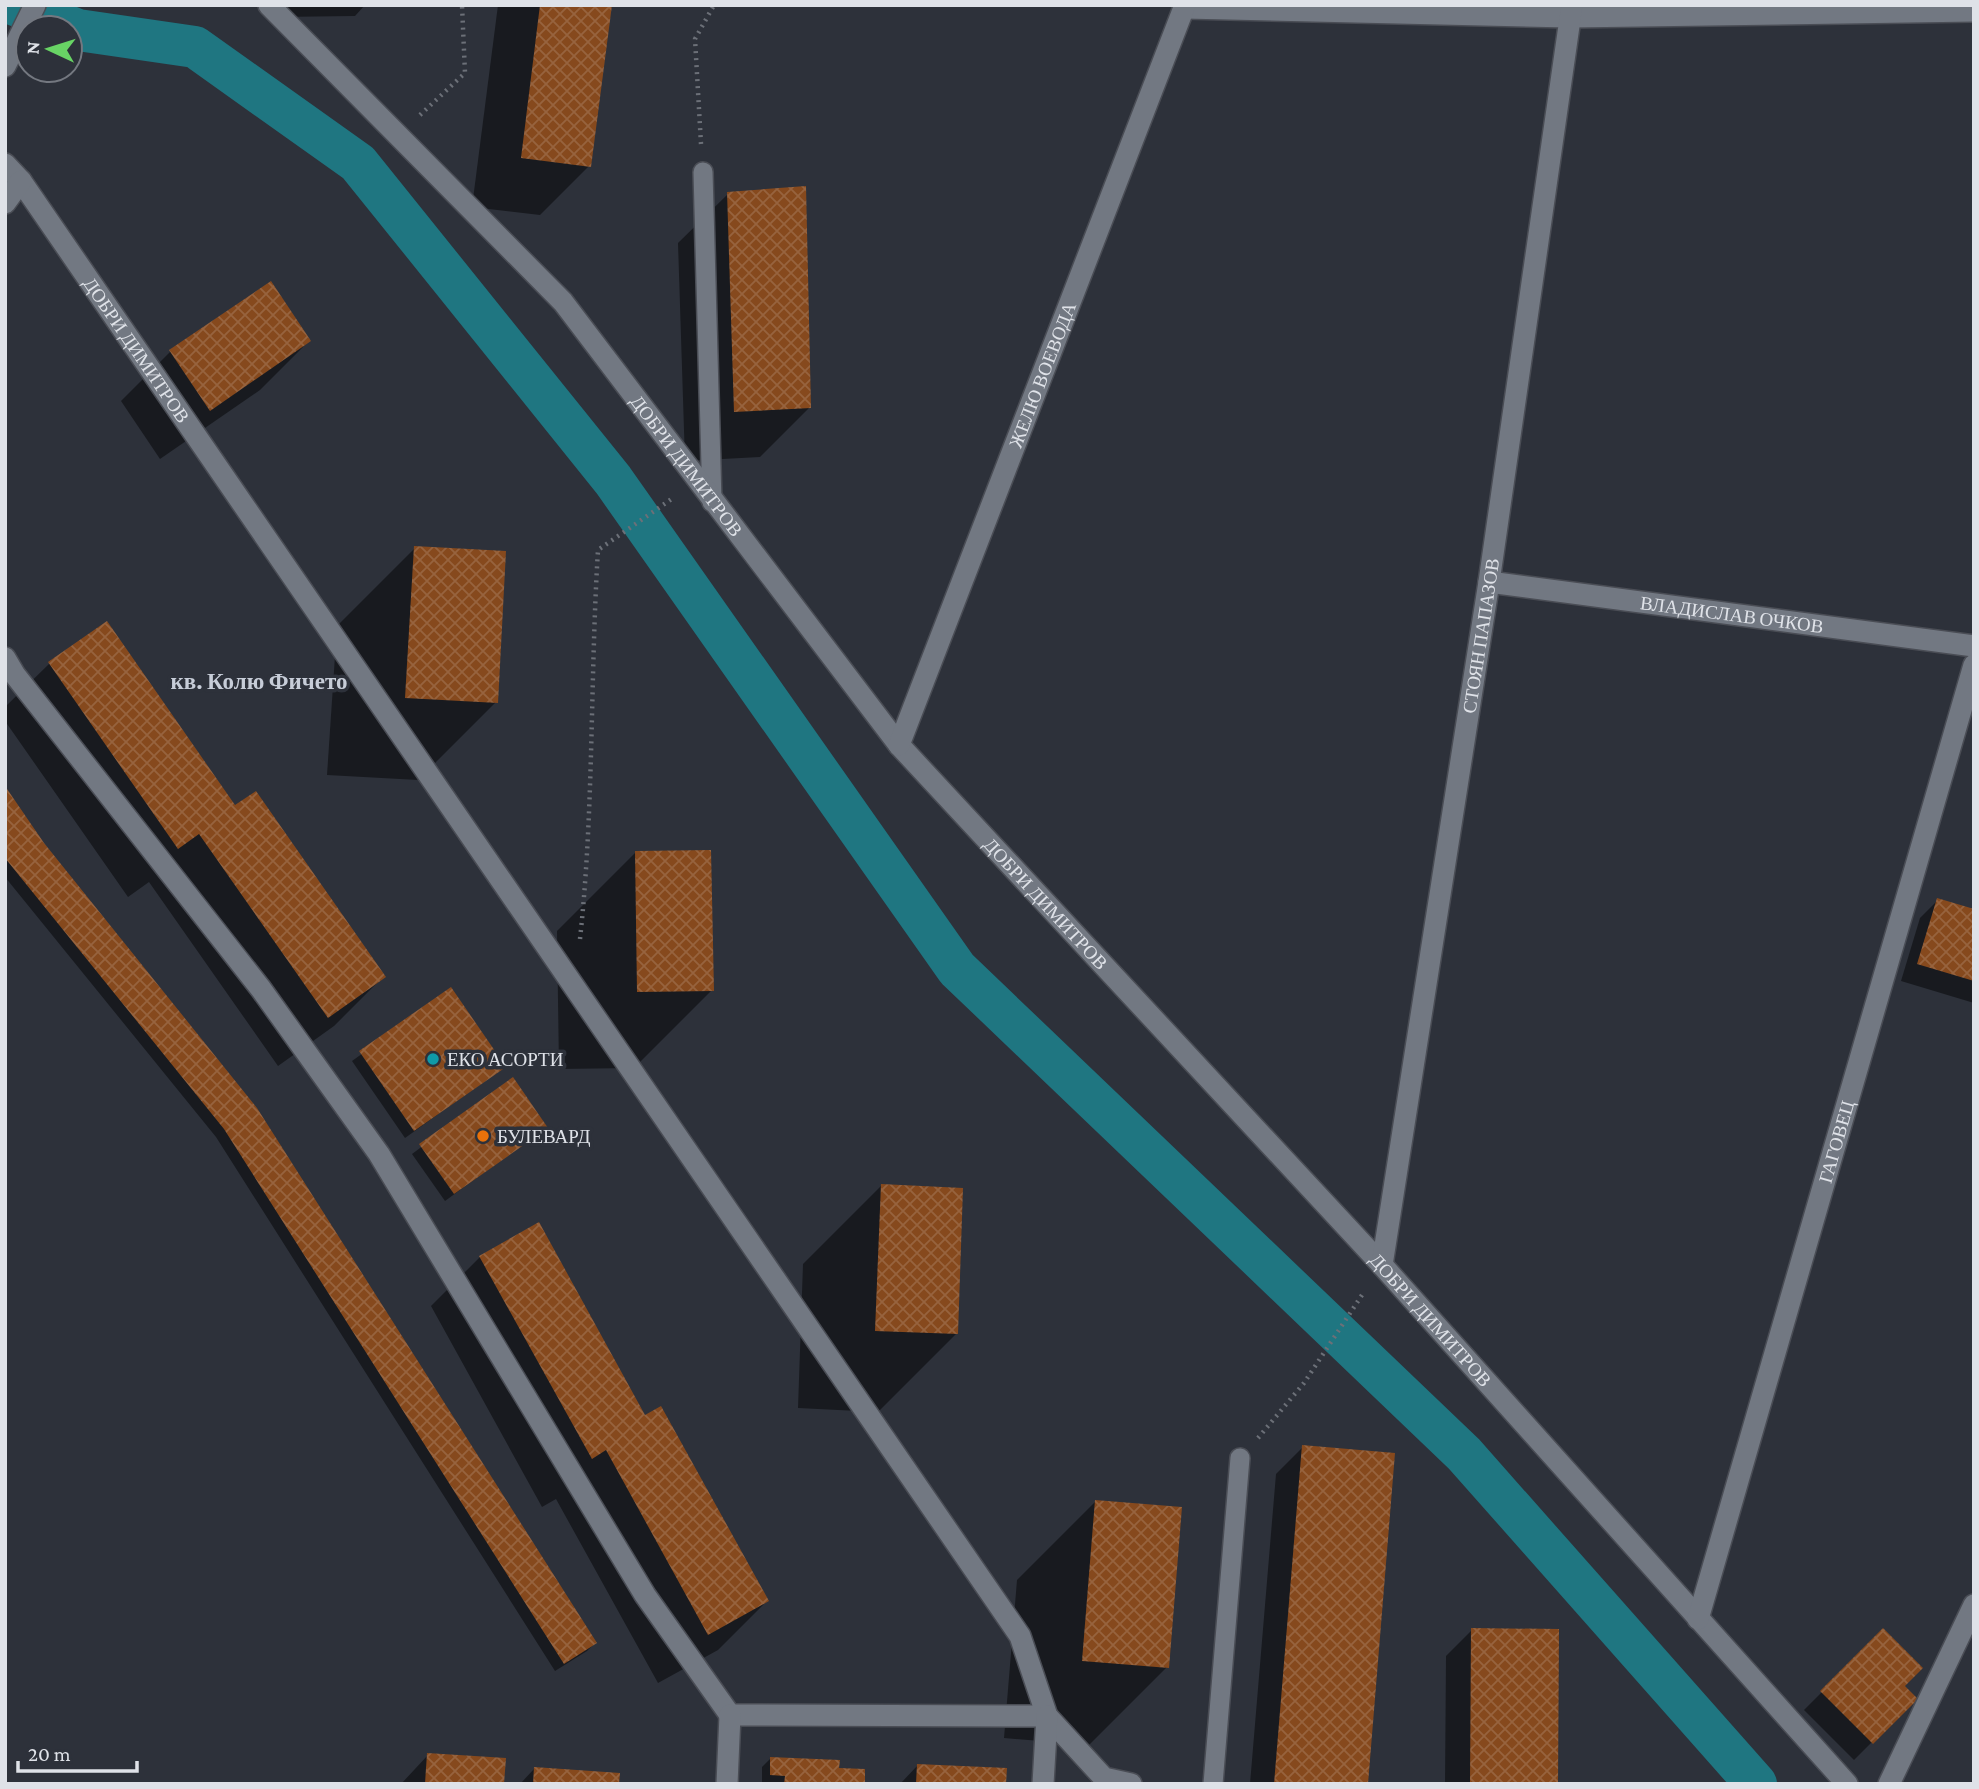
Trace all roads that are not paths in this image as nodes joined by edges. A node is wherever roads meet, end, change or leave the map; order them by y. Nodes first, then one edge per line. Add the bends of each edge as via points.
1 (36, 5) edge
2 (269, 5) edge
3 (1185, 7) edge
4 (1571, 11) edge
5 (1974, 11) edge
6 (5, 66) edge
7 (5, 164) edge
8 (703, 172) road end
9 (21, 181) junction
10 (5, 203) edge
11 (712, 502) junction
12 (1489, 582) junction
13 (1974, 646) edge
14 (5, 658) edge
15 (1974, 665) edge
16 (900, 745) junction
17 (1382, 1265) junction
18 (1240, 1458) road end
19 (1974, 1605) edge
20 (1698, 1619) junction
21 (730, 1716) junction
22 (1047, 1716) junction
23 (727, 1784) edge
24 (1043, 1784) edge
25 (1131, 1784) edge
26 (1213, 1784) edge
27 (1847, 1784) edge
28 (1889, 1784) edge

1 - 6 street
2 - 11 street, ДОБРИ ДИМИТРОВ via 563,302
3 - 4 street
3 - 16 street, ЖЕЛЮ ВОЕВОДА
4 - 5 street
4 - 12 street, СТОЯН ПАПАЗОВ
7 - 9 street, ДОБРИ ДИМИТРОВ
8 - 11 lane
9 - 10 street
9 - 22 street, ДОБРИ ДИМИТРОВ via 1020,1636
11 - 16 street, ДОБРИ ДИМИТРОВ
12 - 13 street, ВЛАДИСЛАВ ОЧКОВ
12 - 17 street, СТОЯН ПАПАЗОВ
14 - 21 street via 261,989 379,1154 645,1595
15 - 20 street, ГАГОВЕЦ
16 - 17 street, ДОБРИ ДИМИТРОВ
17 - 20 street, ДОБРИ ДИМИТРОВ
18 - 26 lane
19 - 28 street
20 - 27 street, ДОБРИ ДИМИТРОВ
21 - 22 street
21 - 23 street
22 - 24 street
22 - 25 street, ДОБРИ ДИМИТРОВ via 1104,1778

